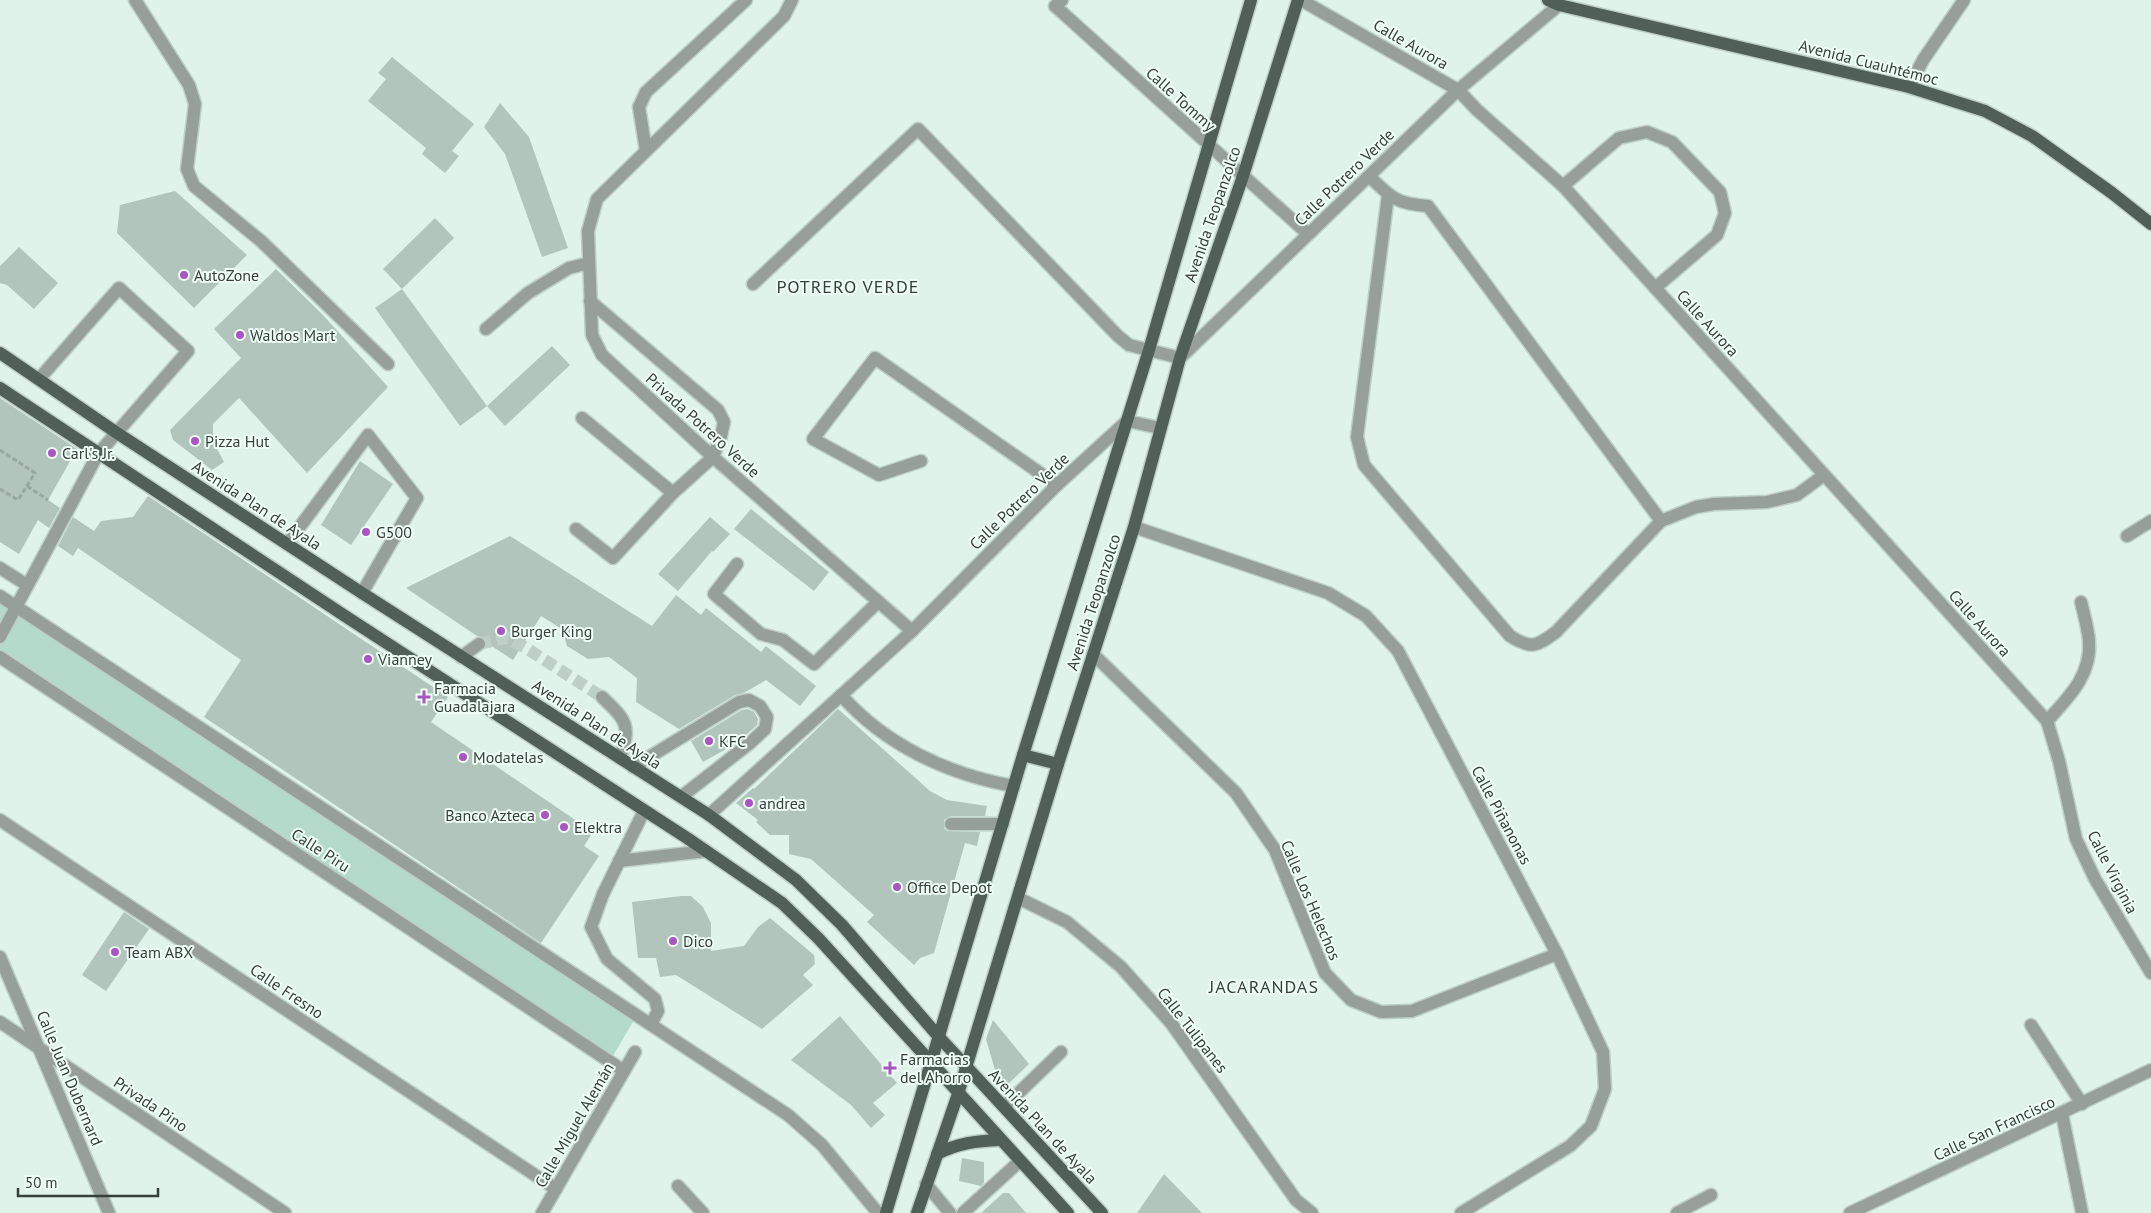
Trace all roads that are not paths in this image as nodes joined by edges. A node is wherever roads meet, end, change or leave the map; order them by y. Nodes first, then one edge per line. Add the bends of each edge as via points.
1 (135, 0) edge
2 (746, 0) edge
3 (792, 0) edge
4 (1251, 0) edge
5 (1300, 0) edge
6 (1964, 0) edge
7 (1554, 2) edge
8 (1059, 3) edge
9 (1909, 88) junction
10 (1458, 90) junction
11 (1208, 145) junction
12 (646, 151) junction
13 (1243, 176) junction
14 (1369, 176) junction
15 (1563, 186) junction
16 (1388, 195) junction
17 (2151, 224) edge
18 (1308, 234) junction
19 (589, 263) junction
20 (753, 284) dead end
21 (1655, 288) junction
22 (590, 300) junction
23 (486, 329) dead end
24 (1149, 350) junction
25 (0, 353) edge
26 (1180, 358) junction
27 (388, 364) dead end
28 (39, 379) junction
29 (0, 388) edge
30 (582, 418) dead end
31 (1127, 421) junction
32 (1160, 428) junction
33 (117, 433) junction
34 (98, 454) junction
35 (713, 456) junction
36 (921, 461) dead end
37 (1824, 475) junction
38 (1057, 485) junction
39 (673, 493) junction
40 (1661, 521) junction
41 (2151, 521) edge
42 (1134, 527) junction
43 (576, 529) dead end
44 (2126, 536) dead end
45 (287, 544) junction
46 (737, 564) dead end
47 (0, 568) edge
48 (26, 585) junction
49 (362, 593) junction
50 (0, 596) edge
51 (878, 602) junction
52 (2081, 602) dead end
53 (15, 606) junction
54 (912, 631) junction
55 (0, 637) edge
56 (479, 644) tunnel mouth
57 (1093, 654) junction
58 (461, 656) junction
59 (0, 657) edge
60 (841, 695) junction
61 (602, 697) tunnel mouth
62 (2047, 721) junction
63 (1023, 755) junction
64 (620, 758) junction
65 (1058, 764) junction
66 (633, 766) junction
67 (1014, 786) junction
68 (682, 797) junction
69 (644, 811) junction
70 (709, 815) junction
71 (0, 820) edge
72 (951, 824) dead end
73 (1003, 824) junction
74 (706, 851) junction
75 (619, 861) junction
76 (1018, 898) junction
77 (1557, 954) junction
78 (0, 957) edge
79 (2151, 973) edge
80 (0, 1022) edge
81 (651, 1024) junction
82 (2031, 1025) dead end
83 (939, 1037) junction
84 (40, 1050) junction
85 (635, 1052) dead end
86 (1060, 1052) dead end
87 (932, 1065) junction
88 (966, 1067) junction
89 (2151, 1070) edge
90 (624, 1071) junction
91 (958, 1094) junction
92 (2082, 1104) junction
93 (1004, 1107) junction
94 (2062, 1114) junction
95 (1000, 1140) junction
96 (936, 1154) junction
97 (1020, 1161) junction
98 (926, 1184) junction
99 (678, 1186) dead end
100 (556, 1189) junction
101 (1711, 1195) dead end
102 (1479, 1209) edge
103 (109, 1213) edge
104 (285, 1213) edge
105 (542, 1213) edge
106 (702, 1213) edge
107 (878, 1213) edge
108 (886, 1213) edge
109 (917, 1213) edge
110 (950, 1213) edge
111 (963, 1213) edge
112 (1068, 1213) edge
113 (1102, 1213) edge
114 (1312, 1213) edge
115 (1461, 1213) edge
116 (1677, 1213) edge
117 (1850, 1213) edge
118 (2082, 1213) edge

1 - 27 street via 189,85 195,104 187,169 194,186 261,241
2 - 12 street via 646,92 639,107
3 - 12 street, Privada Potrero Verde via 784,16
4 - 11 main road, Avenida Teopanzolco
5 - 10 street, Calle Aurora
5 - 13 main road, Avenida Teopanzolco
6 - 9 street via 1923,60
7 - 9 main road, Avenida Cuauhtémoc
7 - 10 street, Calle Potrero Verde
8 - 11 street, Calle Tommy
9 - 17 main road, Avenida Cuauhtémoc via 1985,111 2032,136
10 - 14 street, Calle Potrero Verde
10 - 15 street, Calle Aurora
11 - 13 street, Calle Tommy
11 - 24 main road, Avenida Teopanzolco
12 - 19 street, Privada Potrero Verde via 597,199 588,231
13 - 18 street, Calle Tommy
13 - 26 main road, Avenida Teopanzolco
14 - 16 street
14 - 18 street, Calle Potrero Verde
15 - 21 street, Calle Aurora
15 - 21 street via 1619,138 1647,132 1672,142 1720,192 1725,213 1717,235
16 - 40 street via 1406,204 1428,206
16 - 40 street via 1357,437 1364,465 1510,636 1526,646 1540,644 1556,632
18 - 26 street, Calle Potrero Verde
19 - 22 street, Privada Potrero Verde
19 - 23 street via 569,268 528,293
20 - 24 street via 918,129 1118,336 1129,345
21 - 37 street, Calle Aurora
22 - 35 street, Privada Potrero Verde via 592,335 602,355
22 - 35 street via 718,410 724,422
24 - 26 street
24 - 31 main road, Avenida Teopanzolco
25 - 28 main road, Avenida Plan de Ayala
26 - 32 main road, Avenida Teopanzolco
28 - 33 main road, Avenida Plan de Ayala
28 - 33 street via 119,288 188,351
29 - 34 main road
30 - 39 street
31 - 32 street
31 - 38 street, Calle Potrero Verde
31 - 63 main road, Avenida Teopanzolco
32 - 42 main road, Avenida Teopanzolco
33 - 34 street
33 - 45 main road, Avenida Plan de Ayala
34 - 48 street
34 - 69 main road
35 - 39 street
35 - 51 street, Privada Potrero Verde
36 - 38 street via 879,475 813,439 875,358
37 - 40 street via 1798,495 1766,502 1696,507
37 - 62 street, Calle Aurora
38 - 54 street, Calle Potrero Verde
39 - 43 street via 613,558
41 - 44 street
42 - 57 main road, Avenida Teopanzolco
42 - 77 street, Calle Piñanonas via 1328,593 1366,616 1398,650
45 - 49 main road, Avenida Plan de Ayala
45 - 49 street via 368,435 417,498
46 - 51 street via 714,594 761,634 783,640 814,664
47 - 48 street
48 - 53 street
49 - 58 main road, Avenida Plan de Ayala
50 - 53 street
51 - 54 street
52 - 62 street via 2089,642 2086,672 2069,698
53 - 55 street
53 - 81 street
54 - 60 street, Calle Potrero Verde
56 - 58 street
57 - 65 main road, Avenida Teopanzolco
57 - 77 street, Calle Los Helechos via 1236,793 1275,850 1325,973 1351,1000 1381,1012 1412,1011
58 - 64 main road, Avenida Plan de Ayala
59 - 90 street, Calle Piru
60 - 67 street via 879,732 904,748 940,764
60 - 70 street, Calle Potrero Verde
61 - 64 street via 622,716 627,737
62 - 79 street, Calle Virginia via 2076,839 2095,879
63 - 65 main road
63 - 67 main road, Avenida Teopanzolco
64 - 66 main road, Avenida Plan de Ayala
65 - 76 main road, Avenida Teopanzolco
66 - 68 main road, Avenida Plan de Ayala
66 - 68 street via 739,702 749,700 760,706 767,717 765,729
67 - 73 main road, Avenida Teopanzolco
68 - 70 main road, Avenida Plan de Ayala
69 - 74 main road
69 - 75 street
70 - 83 main road, Avenida Plan de Ayala via 796,880 842,925
71 - 100 street, Calle Fresno
72 - 73 street
73 - 83 main road, Avenida Teopanzolco
74 - 75 street
74 - 87 main road via 782,902
75 - 81 street via 602,894 591,927 607,959 655,999 658,1011
76 - 88 main road, Avenida Teopanzolco
76 - 114 street, Calle Tulipanes via 1067,922 1121,967 1171,1023 1296,1200
77 - 102 street, Calle Piñanonas via 1603,1052 1605,1089 1591,1126 1570,1146
78 - 84 street, Calle Juan Dubernard
80 - 84 street, Privada Pino
81 - 107 street via 788,1115 822,1145
82 - 92 street
83 - 87 main road, Avenida Teopanzolco
83 - 88 main road, Avenida Plan de Ayala
84 - 103 street, Calle Juan Dubernard
84 - 104 street, Privada Pino
85 - 90 street, Calle Miguel Alemán
86 - 93 street
87 - 91 main road
87 - 108 main road, Avenida Teopanzolco
88 - 91 main road, Avenida Teopanzolco
88 - 93 main road, Avenida Plan de Ayala
89 - 92 street, Calle San Francisco
90 - 100 street, Calle Miguel Alemán
91 - 95 main road
91 - 96 main road, Avenida Teopanzolco
92 - 94 street, Calle San Francisco
93 - 113 main road, Avenida Plan de Ayala
94 - 117 street, Calle San Francisco
94 - 118 street
95 - 96 main road via 972,1141
95 - 97 main road
96 - 98 main road, Avenida Teopanzolco
97 - 111 street
97 - 112 main road
98 - 109 main road, Avenida Teopanzolco
98 - 110 street
99 - 106 street
100 - 105 street, Calle Miguel Alemán
101 - 116 street
102 - 115 street, Calle Piñanonas

